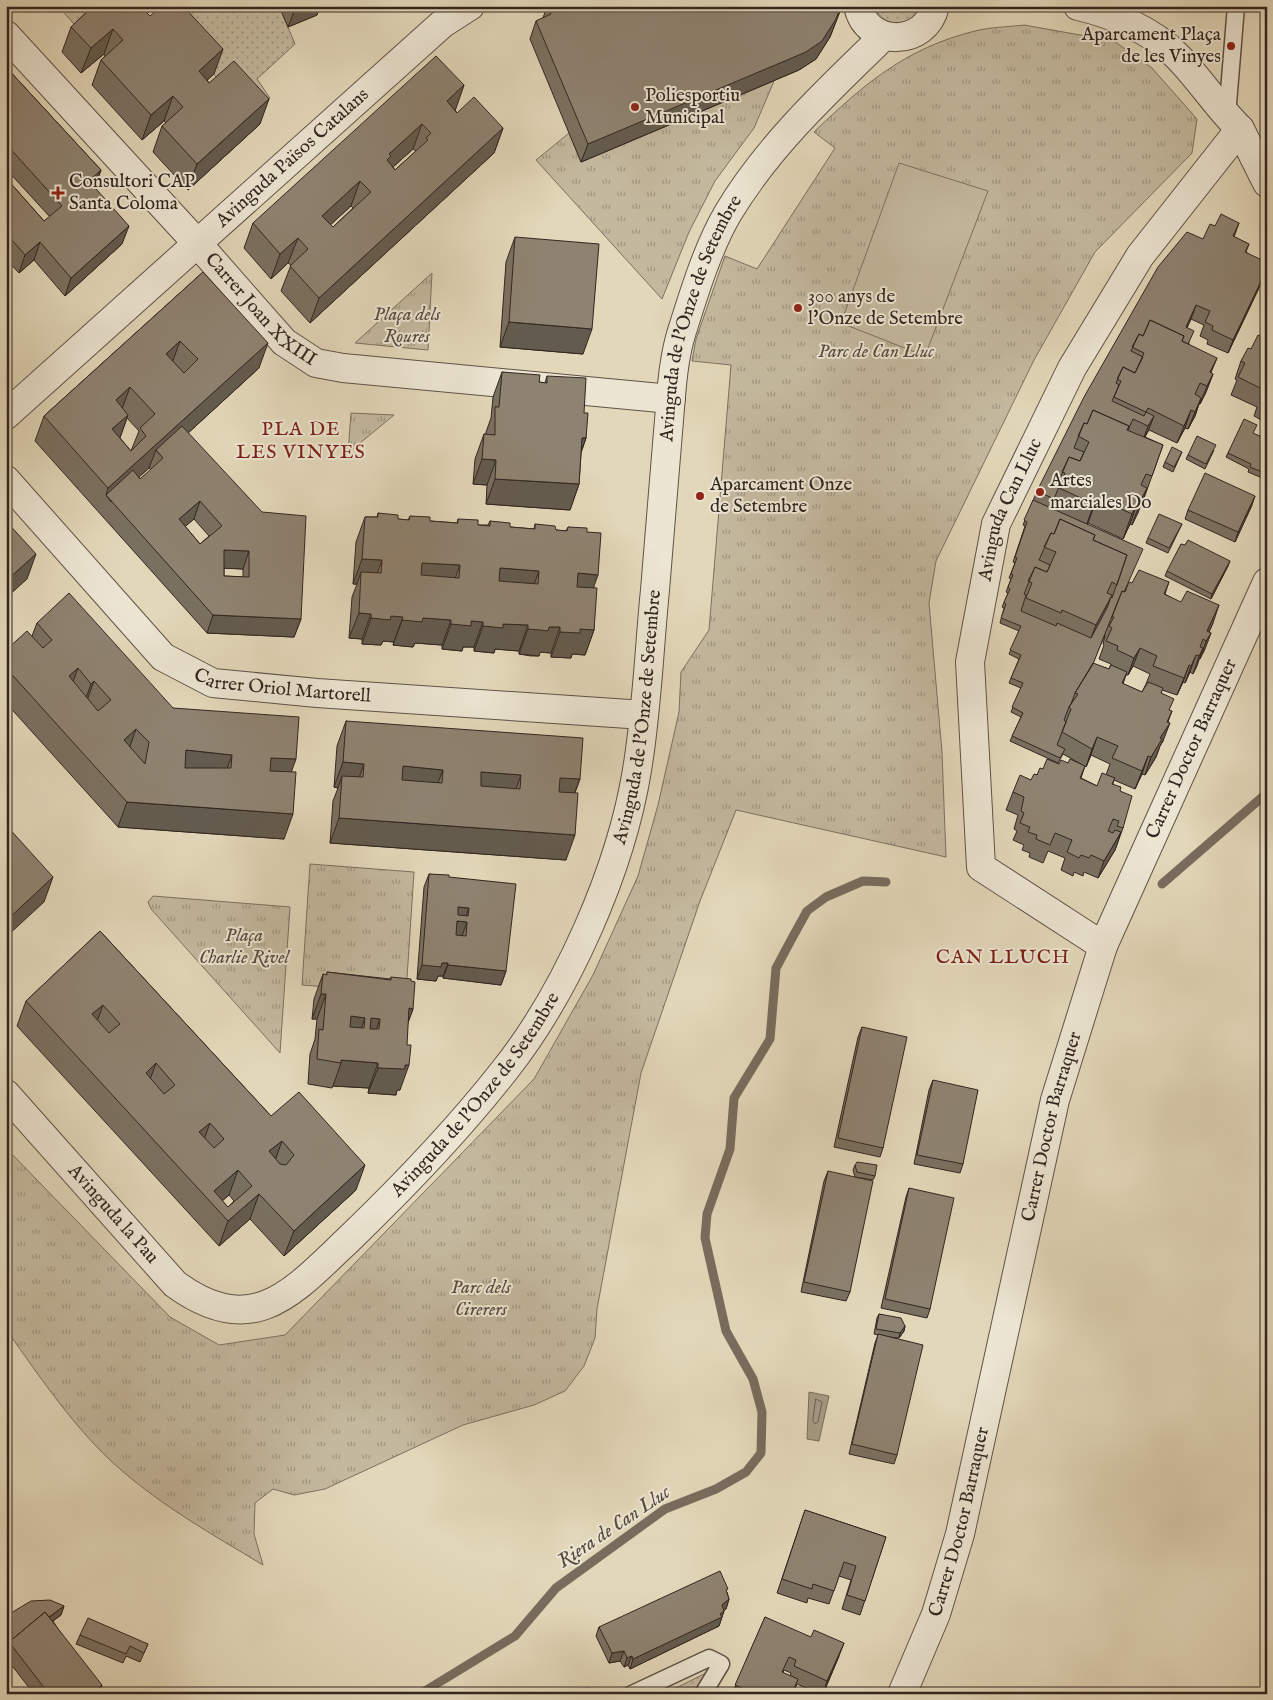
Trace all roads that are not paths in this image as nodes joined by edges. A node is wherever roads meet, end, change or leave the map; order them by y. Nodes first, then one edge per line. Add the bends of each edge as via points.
1 (470, 6) edge
2 (858, 6) edge
3 (935, 6) edge
4 (1078, 6) edge
5 (1236, 6) edge
6 (439, 15) edge
7 (6, 34) edge
8 (884, 36) junction
9 (1234, 123) junction
10 (1267, 183) edge
11 (197, 243) junction
12 (671, 399) junction
13 (6, 415) edge
14 (6, 480) edge
15 (1267, 582) edge
16 (644, 715) junction
17 (1104, 946) junction
18 (6, 1094) edge
19 (236, 1309) joint
20 (632, 1694) edge
21 (703, 1694) edge
22 (902, 1694) edge

1 - 6 street, Avinguda Països Catalans
2 - 8 street via 872,30
3 - 8 street via 930,20 921,30 909,36
4 - 9 street via 1097,10 1140,28 1176,55
5 - 9 lane
6 - 11 street, Avinguda Països Catalans
7 - 11 street, Carrer Joan XXIII
8 - 12 street, Avinguda de l'Onze de Setembre via 794,126 726,215 680,336
9 - 10 street
9 - 17 street, Avinguda Can Lluc via 1140,256 1072,368 996,524 970,662 981,867
11 - 12 street, Carrer Joan XXIII via 284,342 316,363
11 - 13 street, Avinguda Països Catalans
12 - 16 street, Avinguda de l'Onze de Setembre
14 - 16 street, Carrer Oriol Martorell via 162,657 213,684
15 - 17 street, Carrer Doctor Barraquer
16 - 19 street, Avinguda de l'Onze de Setembre via 637,772 620,844 568,968 531,1033 505,1070 399,1191 327,1260 274,1304 255,1310
17 - 22 street, Carrer Doctor Barraquer via 1055,1100 960,1534 936,1614
18 - 19 street, Avinguda la Pau via 175,1284 195,1299 215,1307
20 - 21 lane via 709,1658 721,1664

